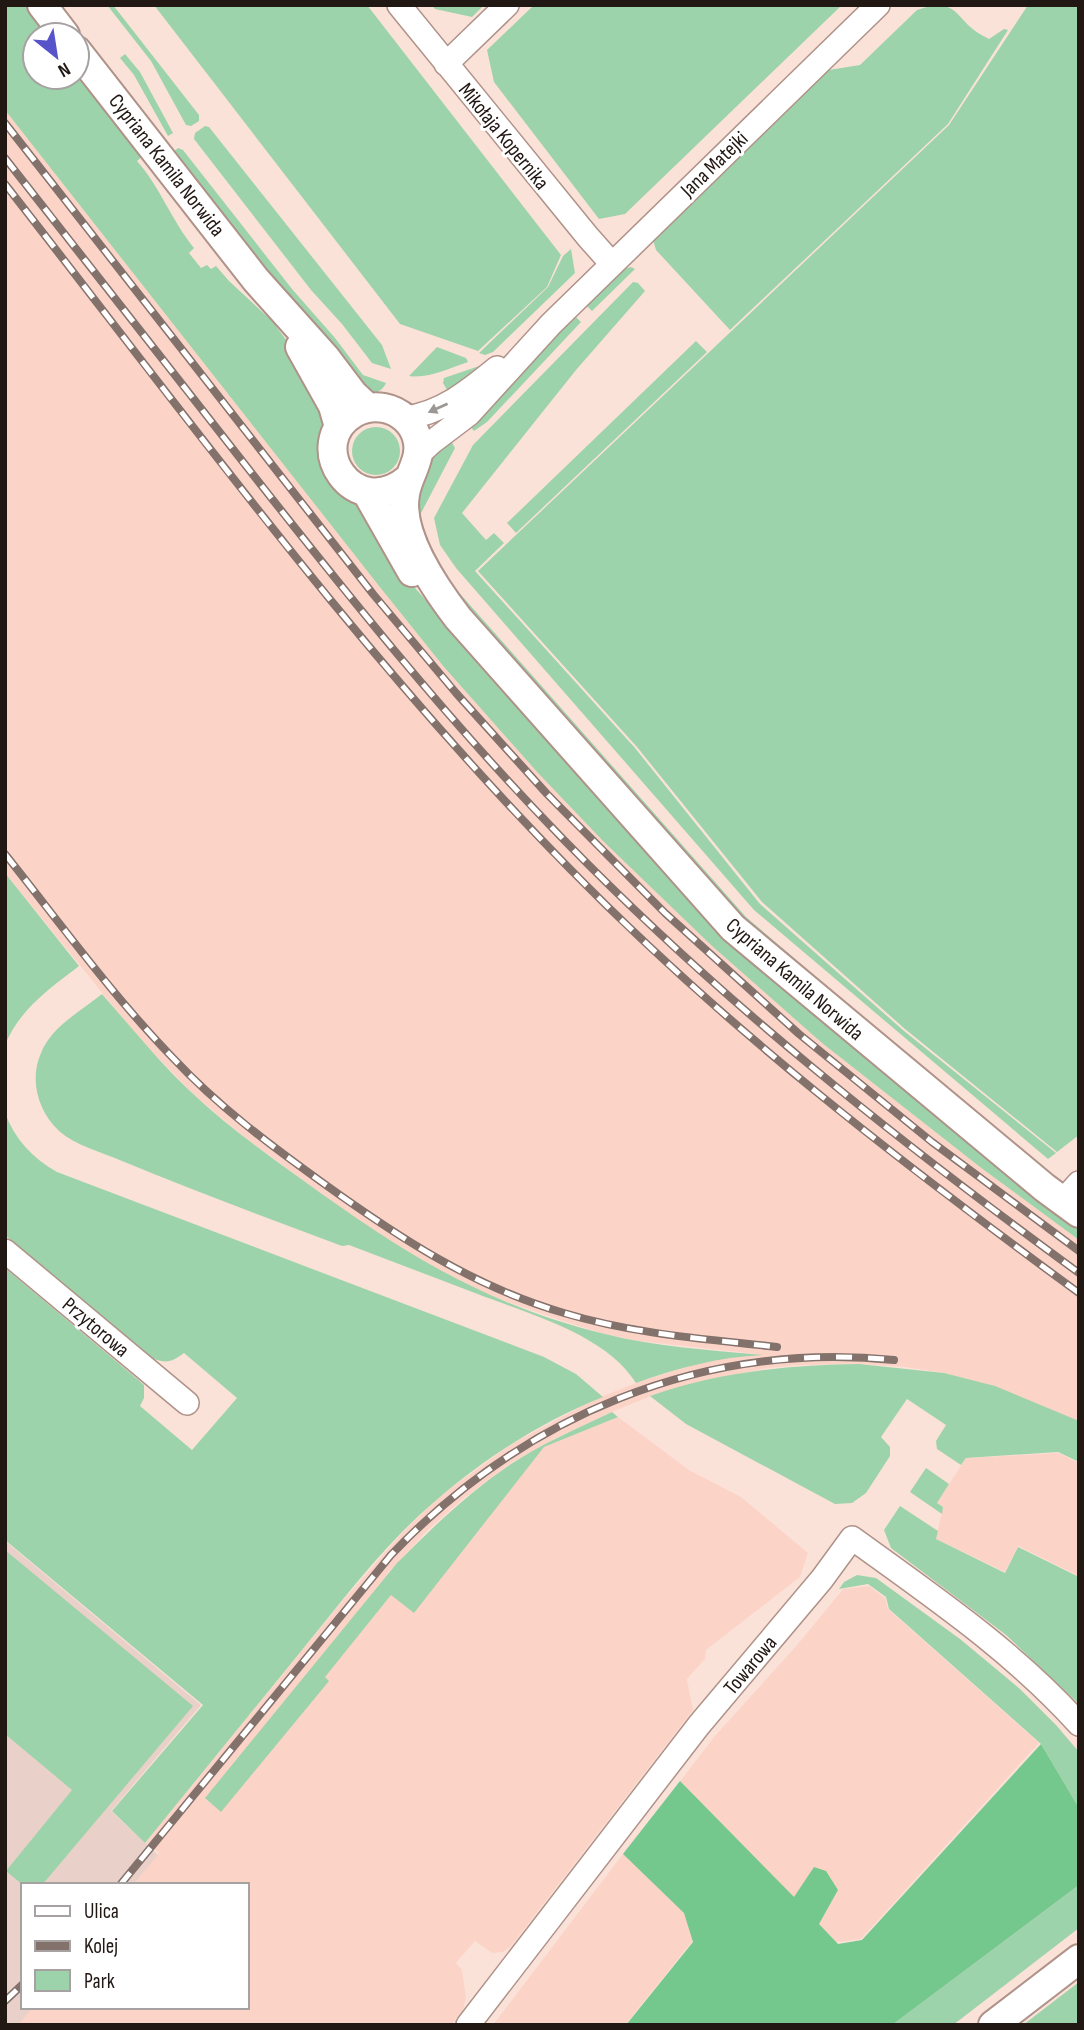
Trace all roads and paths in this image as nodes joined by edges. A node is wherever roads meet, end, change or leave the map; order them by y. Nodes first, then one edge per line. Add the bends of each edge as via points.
1 (42, 5) edge
2 (399, 5) edge
3 (507, 5) edge
4 (878, 5) edge
5 (54, 21) edge
6 (446, 64) junction
7 (91, 69) edge
8 (612, 264) junction
9 (256, 280) junction
10 (551, 324) junction
11 (367, 408) junction
12 (405, 418) junction
13 (339, 426) junction
14 (414, 467) junction
15 (367, 493) junction
16 (458, 618) junction
17 (1073, 1199) edge
18 (5, 1251) edge
19 (187, 1403) dead end
20 (1079, 1724) edge
21 (1079, 1959) edge
22 (468, 2025) edge
23 (993, 2025) edge

1 - 5 street
2 - 6 street, Mikołaja Kopernika
3 - 6 street
4 - 8 street, Jana Matejki
6 - 8 street, Mikołaja Kopernika
7 - 9 street, Cypriana Kamila Norwida
8 - 10 street, Jana Matejki
9 - 11 street, Cypriana Kamila Norwida
9 - 13 street, Cypriana Kamila Norwida via 334,406
10 -> 12 street, Jana Matejki via 459,398
10 - 14 street, Jana Matejki via 470,414 432,442
11 - 12 street via 388,408
11 - 13 street
12 - 14 street via 418,441
13 - 15 street via 332,453 336,467 343,479
14 - 15 street via 389,491
14 - 16 street, Cypriana Kamila Norwida via 404,498 407,523 428,576
15 - 16 street, Cypriana Kamila Norwida via 405,563
16 - 17 street, Cypriana Kamila Norwida via 733,928
18 - 19 street, Przytorowa
20 - 22 street, Towarowa via 984,1634 852,1538 699,1725
21 - 23 street

